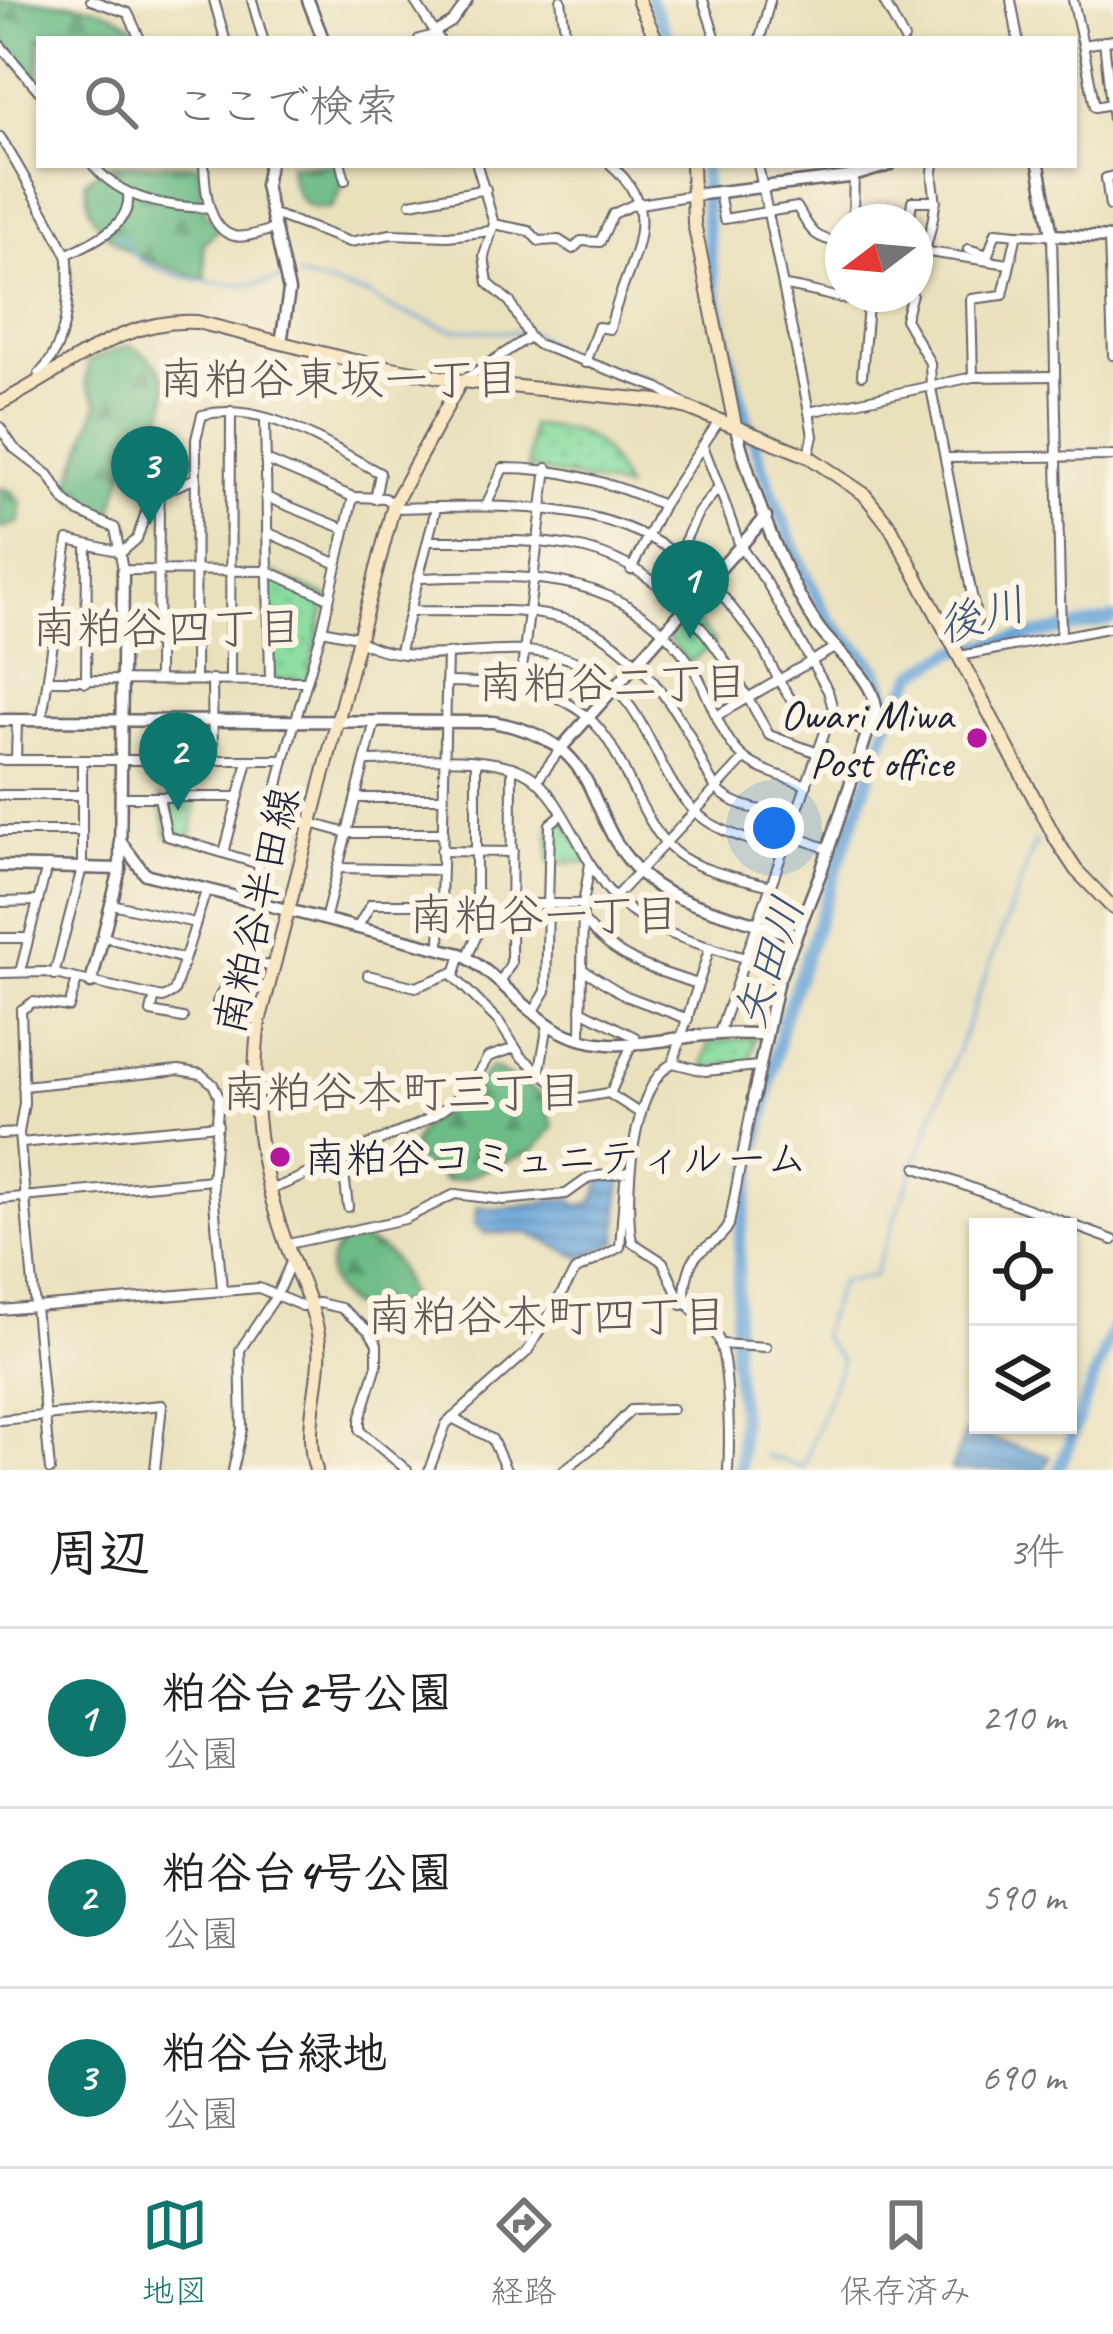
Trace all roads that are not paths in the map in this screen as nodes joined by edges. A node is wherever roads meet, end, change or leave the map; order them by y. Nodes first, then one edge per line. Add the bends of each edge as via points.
1 (91, 0) edge
2 (214, 0) edge
3 (252, 0) edge
4 (308, 0) edge
5 (414, 0) edge
6 (468, 0) edge
7 (561, 0) edge
8 (638, 0) edge
9 (703, 0) edge
10 (770, 0) edge
11 (883, 0) edge
12 (1011, 0) edge
13 (1072, 0) edge
14 (437, 35) edge
15 (139, 36) edge
16 (225, 36) edge
17 (262, 36) edge
18 (321, 36) edge
19 (566, 36) edge
20 (655, 36) edge
21 (715, 36) edge
22 (761, 36) edge
23 (902, 36) edge
24 (1017, 36) edge
25 (1108, 40) edge
26 (0, 45) edge
27 (1083, 45) junction
28 (1088, 74) junction
29 (1077, 76) edge
30 (36, 87) edge
31 (1111, 104) edge
32 (1113, 119) edge
33 (0, 137) edge
34 (97, 168) edge
35 (204, 168) edge
36 (265, 168) edge
37 (342, 168) edge
38 (477, 168) edge
39 (613, 168) edge
40 (692, 168) edge
41 (759, 168) edge
42 (933, 168) edge
43 (1040, 168) edge
44 (854, 170) edge
45 (821, 171) edge
46 (1113, 176) edge
47 (345, 180) dead end
48 (765, 185) junction
49 (486, 189) junction
50 (128, 193) junction
51 (716, 193) junction
52 (694, 195) junction
53 (936, 201) junction
54 (411, 203) dead end
55 (639, 203) junction
56 (853, 204) edge
57 (912, 204) edge
58 (1113, 205) edge
59 (209, 208) junction
60 (933, 209) edge
61 (771, 212) junction
62 (276, 222) junction
63 (492, 227) junction
64 (1017, 234) junction
65 (1052, 235) junction
66 (1111, 238) edge
67 (825, 240) edge
68 (968, 250) dead end
69 (933, 253) edge
70 (68, 254) junction
71 (1009, 264) junction
72 (784, 286) junction
73 (825, 291) edge
74 (868, 312) edge
75 (907, 312) edge
76 (1113, 314) edge
77 (1113, 324) edge
78 (529, 337) junction
79 (281, 343) junction
80 (1113, 356) edge
81 (585, 363) junction
82 (862, 375) dead end
83 (1055, 376) junction
84 (973, 377) junction
85 (41, 380) junction
86 (461, 381) junction
87 (932, 388) junction
88 (658, 395) junction
89 (0, 403) edge
90 (231, 411) junction
91 (809, 412) junction
92 (265, 418) junction
93 (720, 420) junction
94 (737, 425) junction
95 (0, 427) edge
96 (703, 446) junction
97 (808, 456) junction
98 (1113, 456) edge
99 (946, 458) junction
100 (1055, 458) junction
101 (266, 460) junction
102 (547, 468) junction
103 (196, 478) junction
104 (719, 487) junction
105 (159, 491) junction
106 (266, 497) junction
107 (353, 497) junction
108 (375, 499) junction
109 (663, 505) junction
110 (393, 506) junction
111 (485, 507) junction
112 (542, 507) junction
113 (436, 508) junction
114 (766, 518) junction
115 (345, 529) junction
116 (267, 532) junction
117 (647, 535) junction
118 (428, 541) junction
119 (538, 543) junction
120 (87, 546) junction
121 (740, 546) junction
122 (122, 552) junction
123 (678, 555) junction
124 (335, 563) junction
125 (159, 569) junction
126 (123, 570) junction
127 (196, 570) junction
128 (631, 570) junction
129 (231, 571) junction
130 (267, 571) junction
131 (418, 578) junction
132 (534, 578) junction
133 (709, 582) junction
134 (327, 597) junction
135 (687, 610) junction
136 (410, 611) junction
137 (530, 613) junction
138 (1113, 627) edge
139 (322, 630) junction
140 (948, 632) junction
141 (665, 634) junction
142 (1061, 637) junction
143 (357, 638) junction
144 (836, 647) junction
145 (400, 651) junction
146 (525, 651) junction
147 (447, 653) junction
148 (960, 656) junction
149 (812, 662) junction
150 (637, 665) junction
151 (230, 679) junction
152 (270, 679) junction
153 (48, 680) junction
154 (158, 680) junction
155 (195, 680) junction
156 (212, 680) junction
157 (122, 681) junction
158 (307, 681) junction
159 (782, 681) junction
160 (86, 682) junction
161 (446, 682) junction
162 (520, 685) junction
163 (616, 687) junction
164 (748, 699) junction
165 (718, 715) junction
166 (42, 718) junction
167 (589, 718) junction
168 (831, 718) junction
169 (0, 720) edge
170 (17, 720) junction
171 (123, 720) junction
172 (337, 720) junction
173 (296, 721) junction
174 (375, 721) junction
175 (213, 722) junction
176 (442, 722) junction
177 (869, 733) junction
178 (562, 747) junction
179 (818, 753) junction
180 (744, 759) junction
181 (0, 760) edge
182 (16, 760) junction
183 (82, 760) junction
184 (122, 760) junction
185 (213, 760) junction
186 (284, 760) junction
187 (248, 761) junction
188 (365, 761) junction
189 (442, 761) junction
190 (476, 763) junction
191 (512, 767) junction
192 (537, 781) junction
193 (807, 785) junction
194 (716, 788) junction
195 (0, 795) edge
196 (82, 795) junction
197 (121, 796) junction
198 (237, 796) junction
199 (159, 797) junction
200 (357, 798) junction
201 (441, 798) junction
202 (271, 812) junction
203 (697, 813) junction
204 (561, 814) junction
205 (795, 818) junction
206 (310, 822) junction
207 (0, 831) edge
208 (82, 831) junction
209 (347, 833) junction
210 (442, 833) junction
211 (789, 834) junction
212 (120, 841) junction
213 (667, 844) junction
214 (828, 848) junction
215 (441, 851) junction
216 (476, 852) junction
217 (513, 852) junction
218 (783, 852) junction
219 (224, 853) junction
220 (590, 862) junction
221 (259, 864) junction
222 (0, 866) edge
223 (47, 866) junction
224 (82, 868) junction
225 (338, 868) junction
226 (120, 869) junction
227 (441, 870) junction
228 (640, 871) junction
229 (145, 874) junction
230 (771, 886) junction
231 (117, 888) junction
232 (206, 891) junction
233 (616, 897) junction
234 (38, 901) junction
235 (0, 902) edge
236 (250, 902) junction
237 (112, 904) junction
238 (440, 904) junction
239 (512, 904) junction
240 (584, 904) junction
241 (547, 905) junction
242 (1113, 908) edge
243 (287, 910) junction
244 (325, 920) junction
245 (583, 920) junction
246 (758, 922) junction
247 (195, 923) junction
248 (357, 928) junction
249 (794, 936) junction
250 (104, 937) junction
251 (0, 938) edge
252 (29, 938) junction
253 (710, 947) junction
254 (440, 948) junction
255 (464, 956) junction
256 (745, 958) junction
257 (184, 959) junction
258 (272, 966) junction
259 (582, 969) junction
260 (456, 971) junction
261 (16, 973) junction
262 (0, 974) edge
263 (54, 975) junction
264 (368, 975) dead end
265 (77, 980) junction
266 (501, 981) junction
267 (91, 983) junction
268 (0, 984) edge
269 (698, 984) junction
270 (154, 996) junction
271 (217, 1003) dead end
272 (534, 1010) junction
273 (581, 1010) junction
274 (183, 1018) dead end
275 (688, 1018) junction
276 (548, 1024) junction
277 (719, 1034) junction
278 (764, 1034) junction
279 (580, 1038) junction
280 (679, 1038) junction
281 (632, 1045) junction
282 (515, 1048) junction
283 (673, 1064) junction
284 (759, 1066) junction
285 (540, 1071) junction
286 (23, 1086) junction
287 (610, 1094) junction
288 (753, 1100) joint
289 (640, 1114) junction
290 (218, 1125) junction
291 (0, 1134) edge
292 (20, 1138) junction
293 (342, 1157) junction
294 (917, 1168) dead end
295 (629, 1173) junction
296 (212, 1180) junction
297 (268, 1190) junction
298 (25, 1197) junction
299 (0, 1199) edge
300 (348, 1207) dead end
301 (1113, 1240) edge
302 (286, 1245) junction
303 (292, 1260) junction
304 (222, 1288) junction
305 (276, 1296) junction
306 (688, 1303) junction
307 (311, 1304) junction
308 (35, 1306) junction
309 (0, 1310) edge
310 (722, 1344) junction
311 (766, 1347) dead end
312 (672, 1409) dead end
313 (44, 1416) junction
314 (452, 1418) junction
315 (0, 1420) edge
316 (50, 1470) edge
317 (155, 1470) edge
318 (233, 1470) edge
319 (316, 1470) edge
320 (407, 1470) edge
321 (429, 1470) edge
322 (506, 1470) edge
323 (564, 1470) edge
324 (728, 1470) edge

1 - 15 street via 128,14
2 - 16 street
3 - 17 street
4 - 18 street
5 - 14 street
6 - 14 street
7 - 19 street
8 - 20 main road
9 - 21 street
10 - 22 street
11 - 23 street
12 - 24 street
13 - 27 street
25 - 27 street
25 - 31 street
26 - 30 street
27 - 28 street
28 - 29 street
28 - 31 street via 1095,107
31 - 32 street
33 - 70 street
34 - 50 street
35 - 59 street
36 - 62 street
37 - 47 street
38 - 49 street
39 - 55 street
40 - 52 main road
41 - 48 street
42 - 53 street
43 - 65 street
44 - 45 street
44 - 56 street
45 - 48 street
46 - 58 street via 1106,178
48 - 51 street
48 - 61 street
49 - 54 street
49 - 63 street
50 - 59 street
50 - 70 street via 122,220
51 - 52 street
51 - 61 street via 724,219
52 - 55 street
52 - 94 main road
53 - 57 street
53 - 60 street
55 - 63 street via 613,214 600,242 581,241 576,249
55 - 81 street via 640,239 610,329 598,327
59 - 62 street via 234,236
61 - 67 street via 797,207 804,226
61 - 72 street
62 - 63 street via 350,242
62 - 79 street via 289,291
63 - 78 street via 488,283 511,302
64 - 65 street
64 - 68 street via 996,232 988,255
64 - 71 street
65 - 66 street
65 - 83 street
66 - 76 street
69 - 71 street
70 - 85 street via 66,322
71 - 84 street via 1003,295 971,299
72 - 73 street
72 - 91 street
74 - 82 street
75 - 87 street
76 - 77 street
77 - 80 street
78 - 81 street
78 - 86 street
79 - 85 main road via 197,322 145,325
79 - 86 main road
81 - 88 street
83 - 84 street
83 - 100 street
84 - 87 street
85 - 89 main road
86 - 88 main road
86 - 110 main road, 南粕谷半田線
87 - 91 street
87 - 99 street
88 - 93 main road
90 - 92 street
90 - 103 street via 202,415 196,424
90 - 129 street
91 - 97 street
92 - 101 street
92 - 108 street via 380,472
93 - 94 main road
93 - 96 street
94 - 97 main road
94 - 114 street
95 - 122 street via 65,501 115,528
96 - 104 street
96 - 109 street
97 - 140 main road via 864,494
98 - 100 street
99 - 100 street
99 - 140 street via 977,622
100 - 142 street
101 - 106 street
101 - 107 street
102 - 109 street
102 - 111 street via 503,468
102 - 112 street
103 - 105 street
103 - 127 street
104 - 121 street
104 - 123 street
105 - 122 street via 145,507 137,539
105 - 125 street
106 - 115 street
106 - 116 street
107 - 108 street
107 - 115 street
108 - 110 street
109 - 117 street
110 - 113 street
110 - 143 main road, 南粕谷半田線
111 - 112 street
111 - 113 street
112 - 117 street
112 - 119 street
113 - 118 street
114 - 121 street
114 - 144 street via 815,623
115 - 124 street
116 - 124 street
116 - 130 street
117 - 123 street
117 - 128 street
118 - 119 street
118 - 131 street
119 - 128 street via 588,550
119 - 132 street
120 - 122 street
120 - 153 street via 68,540
120 - 160 street
121 - 133 street
121 - 149 street
122 - 126 street
123 - 133 street
124 - 134 street
125 - 126 street
125 - 127 street
125 - 154 street
126 - 157 street
127 - 129 street
127 - 155 street
128 - 135 street
129 - 130 street
129 - 151 street
130 - 134 street
130 - 152 street
131 - 132 street
131 - 136 street
132 - 137 street
132 - 141 street via 608,594
133 - 135 street
133 - 159 street
134 - 139 street
135 - 141 street
135 - 164 street
136 - 137 street
136 - 145 street
137 - 146 street
137 - 150 street via 601,634
138 - 142 street
139 - 143 street
139 - 158 street
140 - 148 main road
141 - 150 street
141 - 165 street
142 - 148 street
143 - 145 street via 377,651
143 - 172 main road, 南粕谷半田線
144 - 149 street
144 - 177 street via 874,698
145 - 147 street
146 - 147 street
146 - 162 street
146 - 163 street via 571,660
147 - 161 street
148 - 242 main road via 1058,841
149 - 159 street
149 - 168 street via 832,702
150 - 163 street
150 - 194 street via 670,703
151 - 152 street
151 - 156 street
152 - 158 street
153 - 160 street
153 - 166 street
154 - 155 street
154 - 157 street
155 - 156 street
156 - 175 street
157 - 160 street
157 - 171 street
158 - 173 street
159 - 164 street
159 - 168 street via 800,708
161 - 162 street
161 - 176 street
162 - 167 street
163 - 167 street
163 - 203 street
164 - 165 street
164 - 179 street via 769,735
165 - 180 street
166 - 170 street
166 - 171 street
167 - 178 street
167 - 213 street
168 - 177 street
168 - 179 street
169 - 170 street
170 - 182 street
171 - 175 street
171 - 184 street
172 - 173 street
172 - 174 street
172 - 206 main road, 南粕谷半田線
173 - 175 street
173 - 186 street
174 - 176 street
174 - 188 street
175 - 185 street
176 - 178 street via 524,728
176 - 189 street
177 - 214 street
178 - 192 street
178 - 228 street
179 - 193 street
180 - 193 street
180 - 194 street
181 - 182 street
182 - 183 street
183 - 184 street
183 - 196 street
184 - 185 street
184 - 197 street
185 - 187 street
186 - 187 street
186 - 202 street
187 - 198 street
188 - 189 street
188 - 200 street
189 - 190 street
189 - 201 street
190 - 191 street
190 - 216 street
191 - 192 street
191 - 217 street
192 - 204 street
193 - 205 street
194 - 203 street
194 - 205 street
195 - 196 street
196 - 208 street
197 - 199 street
197 - 212 street
198 - 199 street
198 - 219 street
199 - 219 street via 167,836
200 - 201 street
200 - 209 street
201 - 210 street
202 - 206 street
202 - 221 street
203 - 213 street
203 - 218 street
204 - 220 street
204 - 241 street via 550,824
205 - 211 street
206 - 209 street
206 - 243 main road, 南粕谷半田線
207 - 208 street
208 - 224 street
209 - 210 street
209 - 225 street
210 - 215 street
211 - 214 street
211 - 218 street
212 - 226 street
212 - 229 street
213 - 228 street
213 - 230 street via 696,864
214 - 249 street
215 - 216 street
215 - 227 street
216 - 217 street
216 - 255 street via 476,938
217 - 239 street
218 - 230 street
219 - 221 street
220 - 233 street
220 - 240 street
221 - 236 street
222 - 223 street
223 - 224 street
223 - 234 street
224 - 226 street
224 - 263 street
225 - 227 street
225 - 244 street
226 - 231 street
227 - 238 street
228 - 233 street
228 - 246 street via 677,896
229 - 231 street
229 - 232 street
230 - 246 street
231 - 237 street
232 - 236 street
232 - 247 street
233 - 253 street via 668,935
234 - 235 street
234 - 252 street
236 - 243 street
237 - 247 street
237 - 250 street
238 - 248 street via 371,904
238 - 254 street
239 - 241 street
239 - 266 street via 511,963
240 - 241 street
240 - 245 street
241 - 272 street via 546,991
243 - 244 street
243 - 258 main road, 南粕谷半田線
244 - 248 street
245 - 259 street
245 - 269 street via 624,956
246 - 249 street
246 - 256 street
247 - 257 street
248 - 254 street
249 - 278 street
250 - 257 street
250 - 267 street
251 - 252 street
252 - 261 street
253 - 256 street
253 - 269 street
254 - 255 street
255 - 260 street
255 - 266 street
256 - 277 street
257 - 270 street via 174,992
258 - 271 street via 231,961
258 - 297 main road, 南粕谷半田線 via 254,1079
259 - 273 street
259 - 275 street via 626,997
260 - 264 street via 416,987
260 - 282 street
261 - 262 street
261 - 263 street
261 - 268 street
263 - 265 street
265 - 267 street
265 - 286 street via 69,1007 33,1002 21,1010
266 - 272 street
267 - 270 street
269 - 275 street
270 - 274 street via 151,1012
272 - 276 street
273 - 279 street
273 - 281 street via 626,1030
275 - 280 street
276 - 279 street
276 - 285 street
277 - 278 street
277 - 280 street
278 - 284 street
279 - 281 street
280 - 281 street
280 - 283 street
281 - 287 street
282 - 285 street
282 - 293 street via 488,1058 442,1113
283 - 284 street via 705,1071
283 - 289 street via 652,1081
284 - 288 street
285 - 287 street via 567,1095
286 - 290 street via 194,1071 216,1088
286 - 292 street
287 - 289 street
288 - 306 street via 729,1225 692,1262
289 - 295 street
290 - 292 street
290 - 296 street
291 - 292 street
292 - 298 street
293 - 297 street
293 - 300 street
294 - 301 street
295 - 302 street via 590,1177 566,1194 455,1194 405,1219
295 - 306 street via 632,1242 660,1258 682,1305
295 - 314 street via 620,1247 574,1271 527,1352
296 - 298 street
296 - 304 street
297 - 302 main road, 南粕谷半田線
298 - 299 street
298 - 308 street
302 - 303 main road, 南粕谷半田線
303 - 305 street
303 - 307 main road, 南粕谷半田線
304 - 305 street
304 - 308 street
305 - 307 street
305 - 318 street via 241,1350 242,1429
306 - 310 street
307 - 319 main road, 南粕谷半田線 via 319,1346 309,1425
307 - 320 street via 350,1313 374,1338 377,1364 360,1431
308 - 309 street
308 - 313 street
310 - 311 street
310 - 324 street
312 - 323 street via 631,1410
313 - 315 street
313 - 316 street
313 - 317 street via 162,1406
314 - 321 street
314 - 322 street via 492,1438

